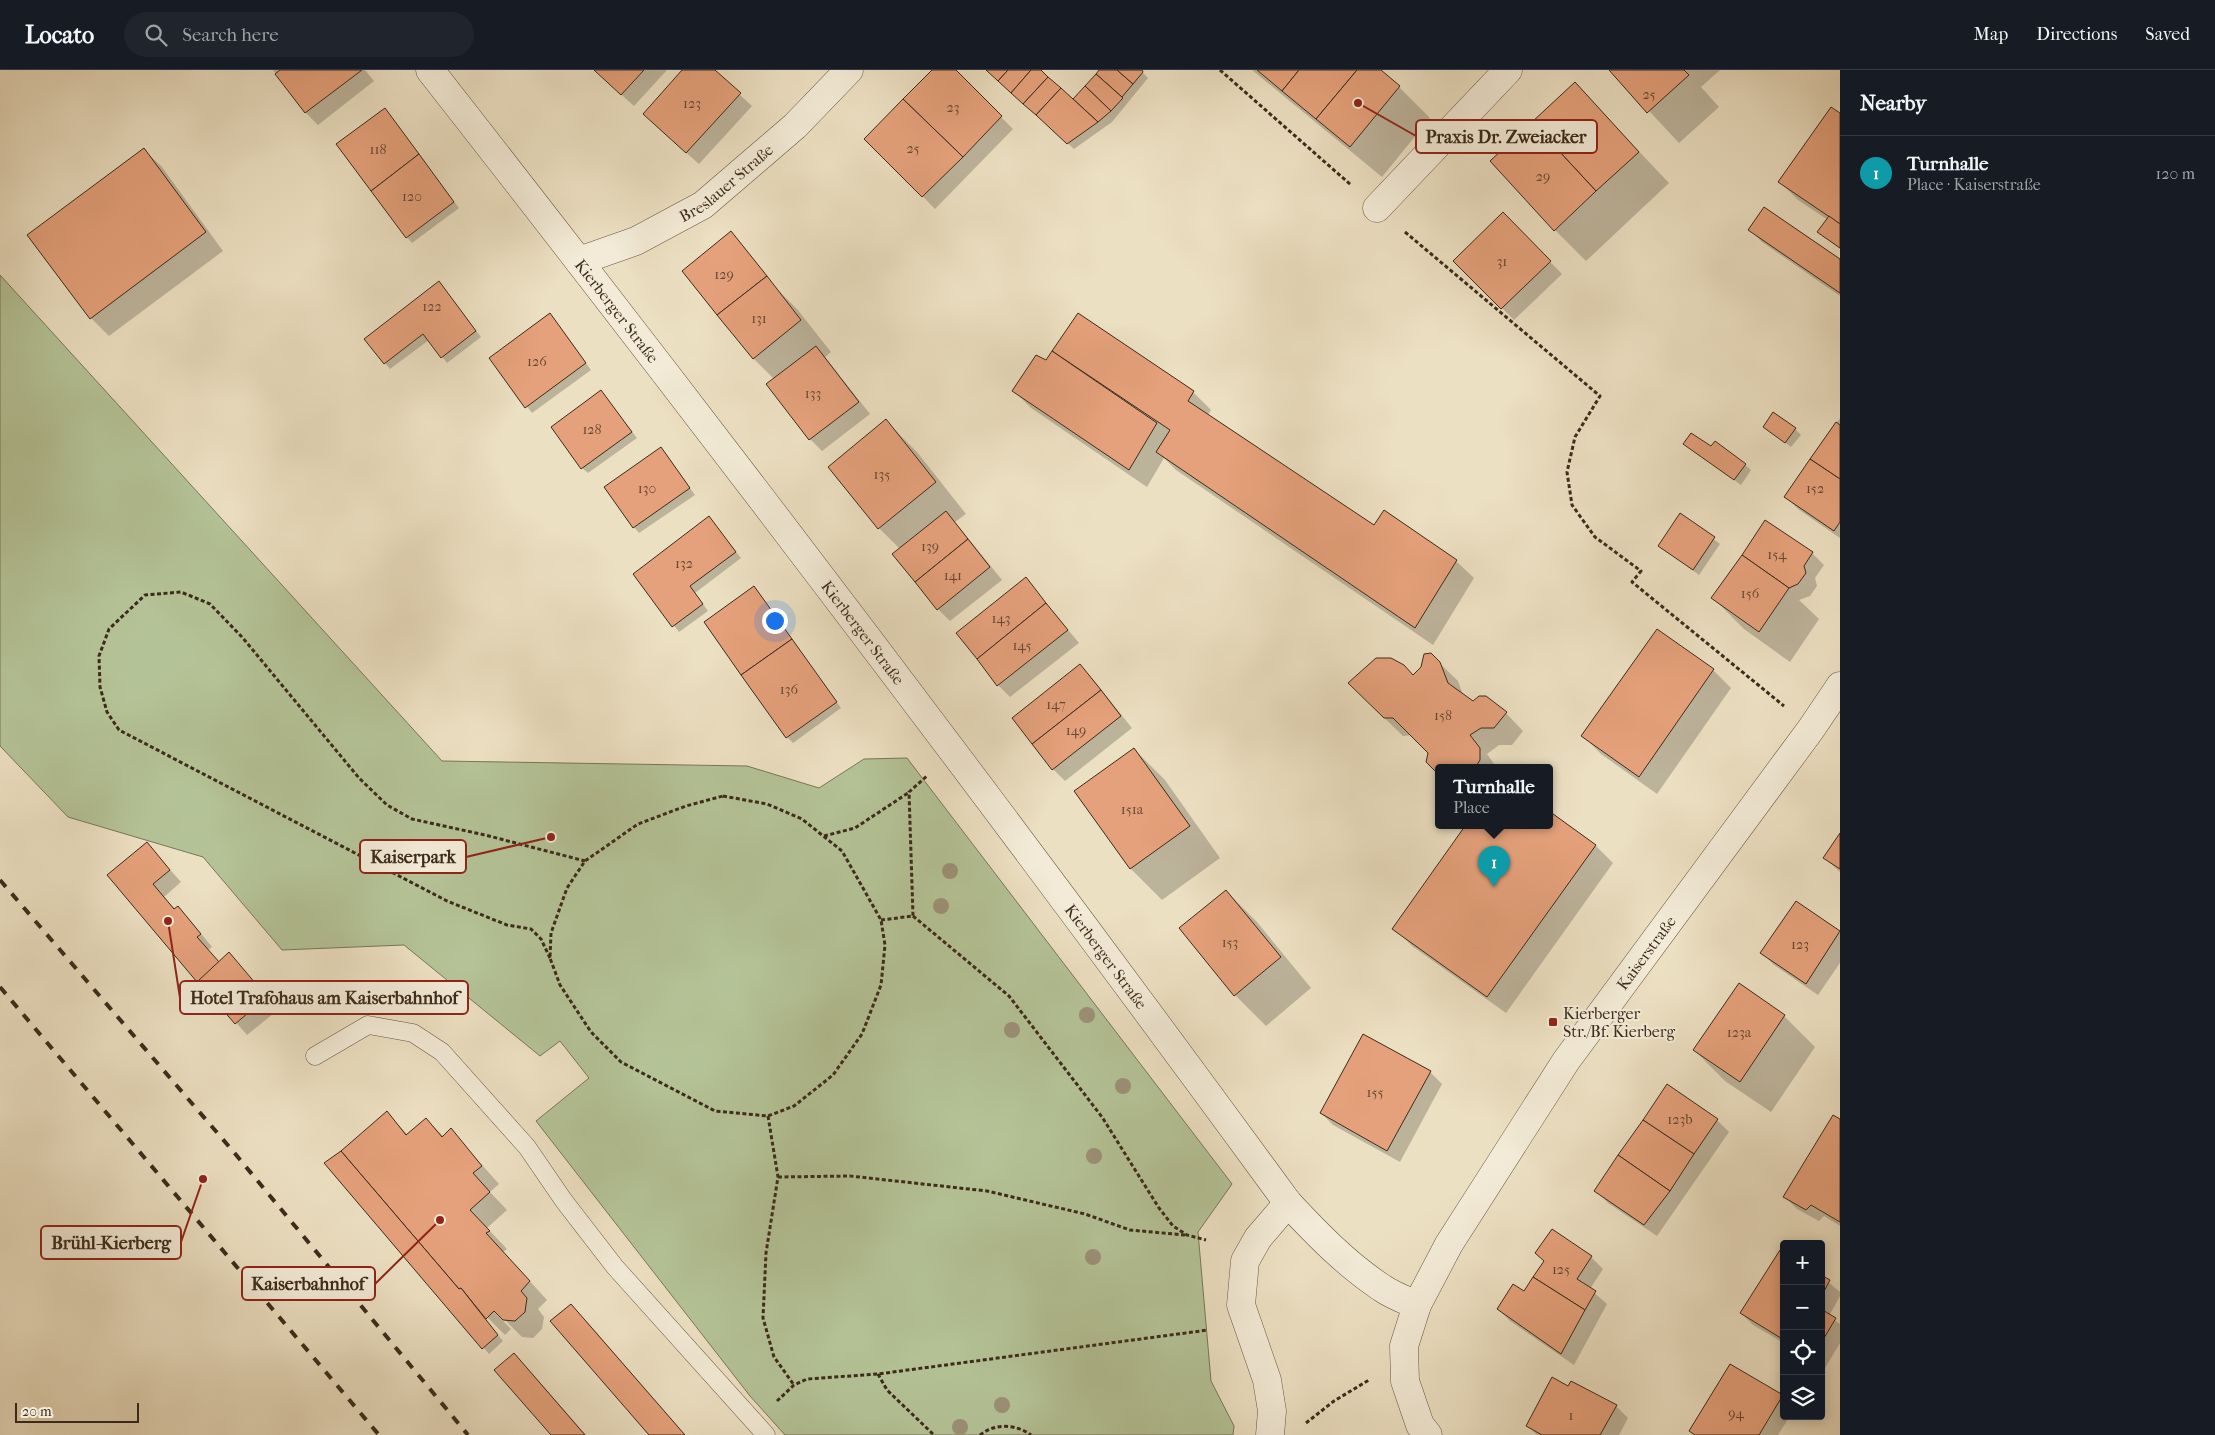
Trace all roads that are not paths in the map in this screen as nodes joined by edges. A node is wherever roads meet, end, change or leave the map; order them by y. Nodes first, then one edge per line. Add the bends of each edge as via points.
1 (430, 70) edge
2 (849, 70) edge
3 (1508, 70) edge
4 (1376, 208) road end
5 (580, 261) junction
6 (1840, 686) edge
7 (315, 1056) dead end
8 (1288, 1203) junction
9 (1417, 1305) junction
10 (766, 1435) edge
11 (1270, 1435) edge
12 (1428, 1435) edge

1 - 5 street, Kierberger Straße
2 - 5 street, Breslauer Straße via 795,126 703,204 636,241
3 - 4 street
5 - 8 street, Kierberger Straße via 949,746
6 - 9 street, Kaiserstraße via 1566,1061 1449,1244
7 - 10 lane via 368,1025 413,1033 442,1052 527,1147 615,1268
8 - 9 street, Kierberger Straße via 1347,1262 1383,1290
8 - 11 street via 1258,1238 1245,1261 1241,1305 1267,1380 1272,1411
9 - 12 street, Kaiserstraße via 1404,1346 1405,1382 1420,1425

